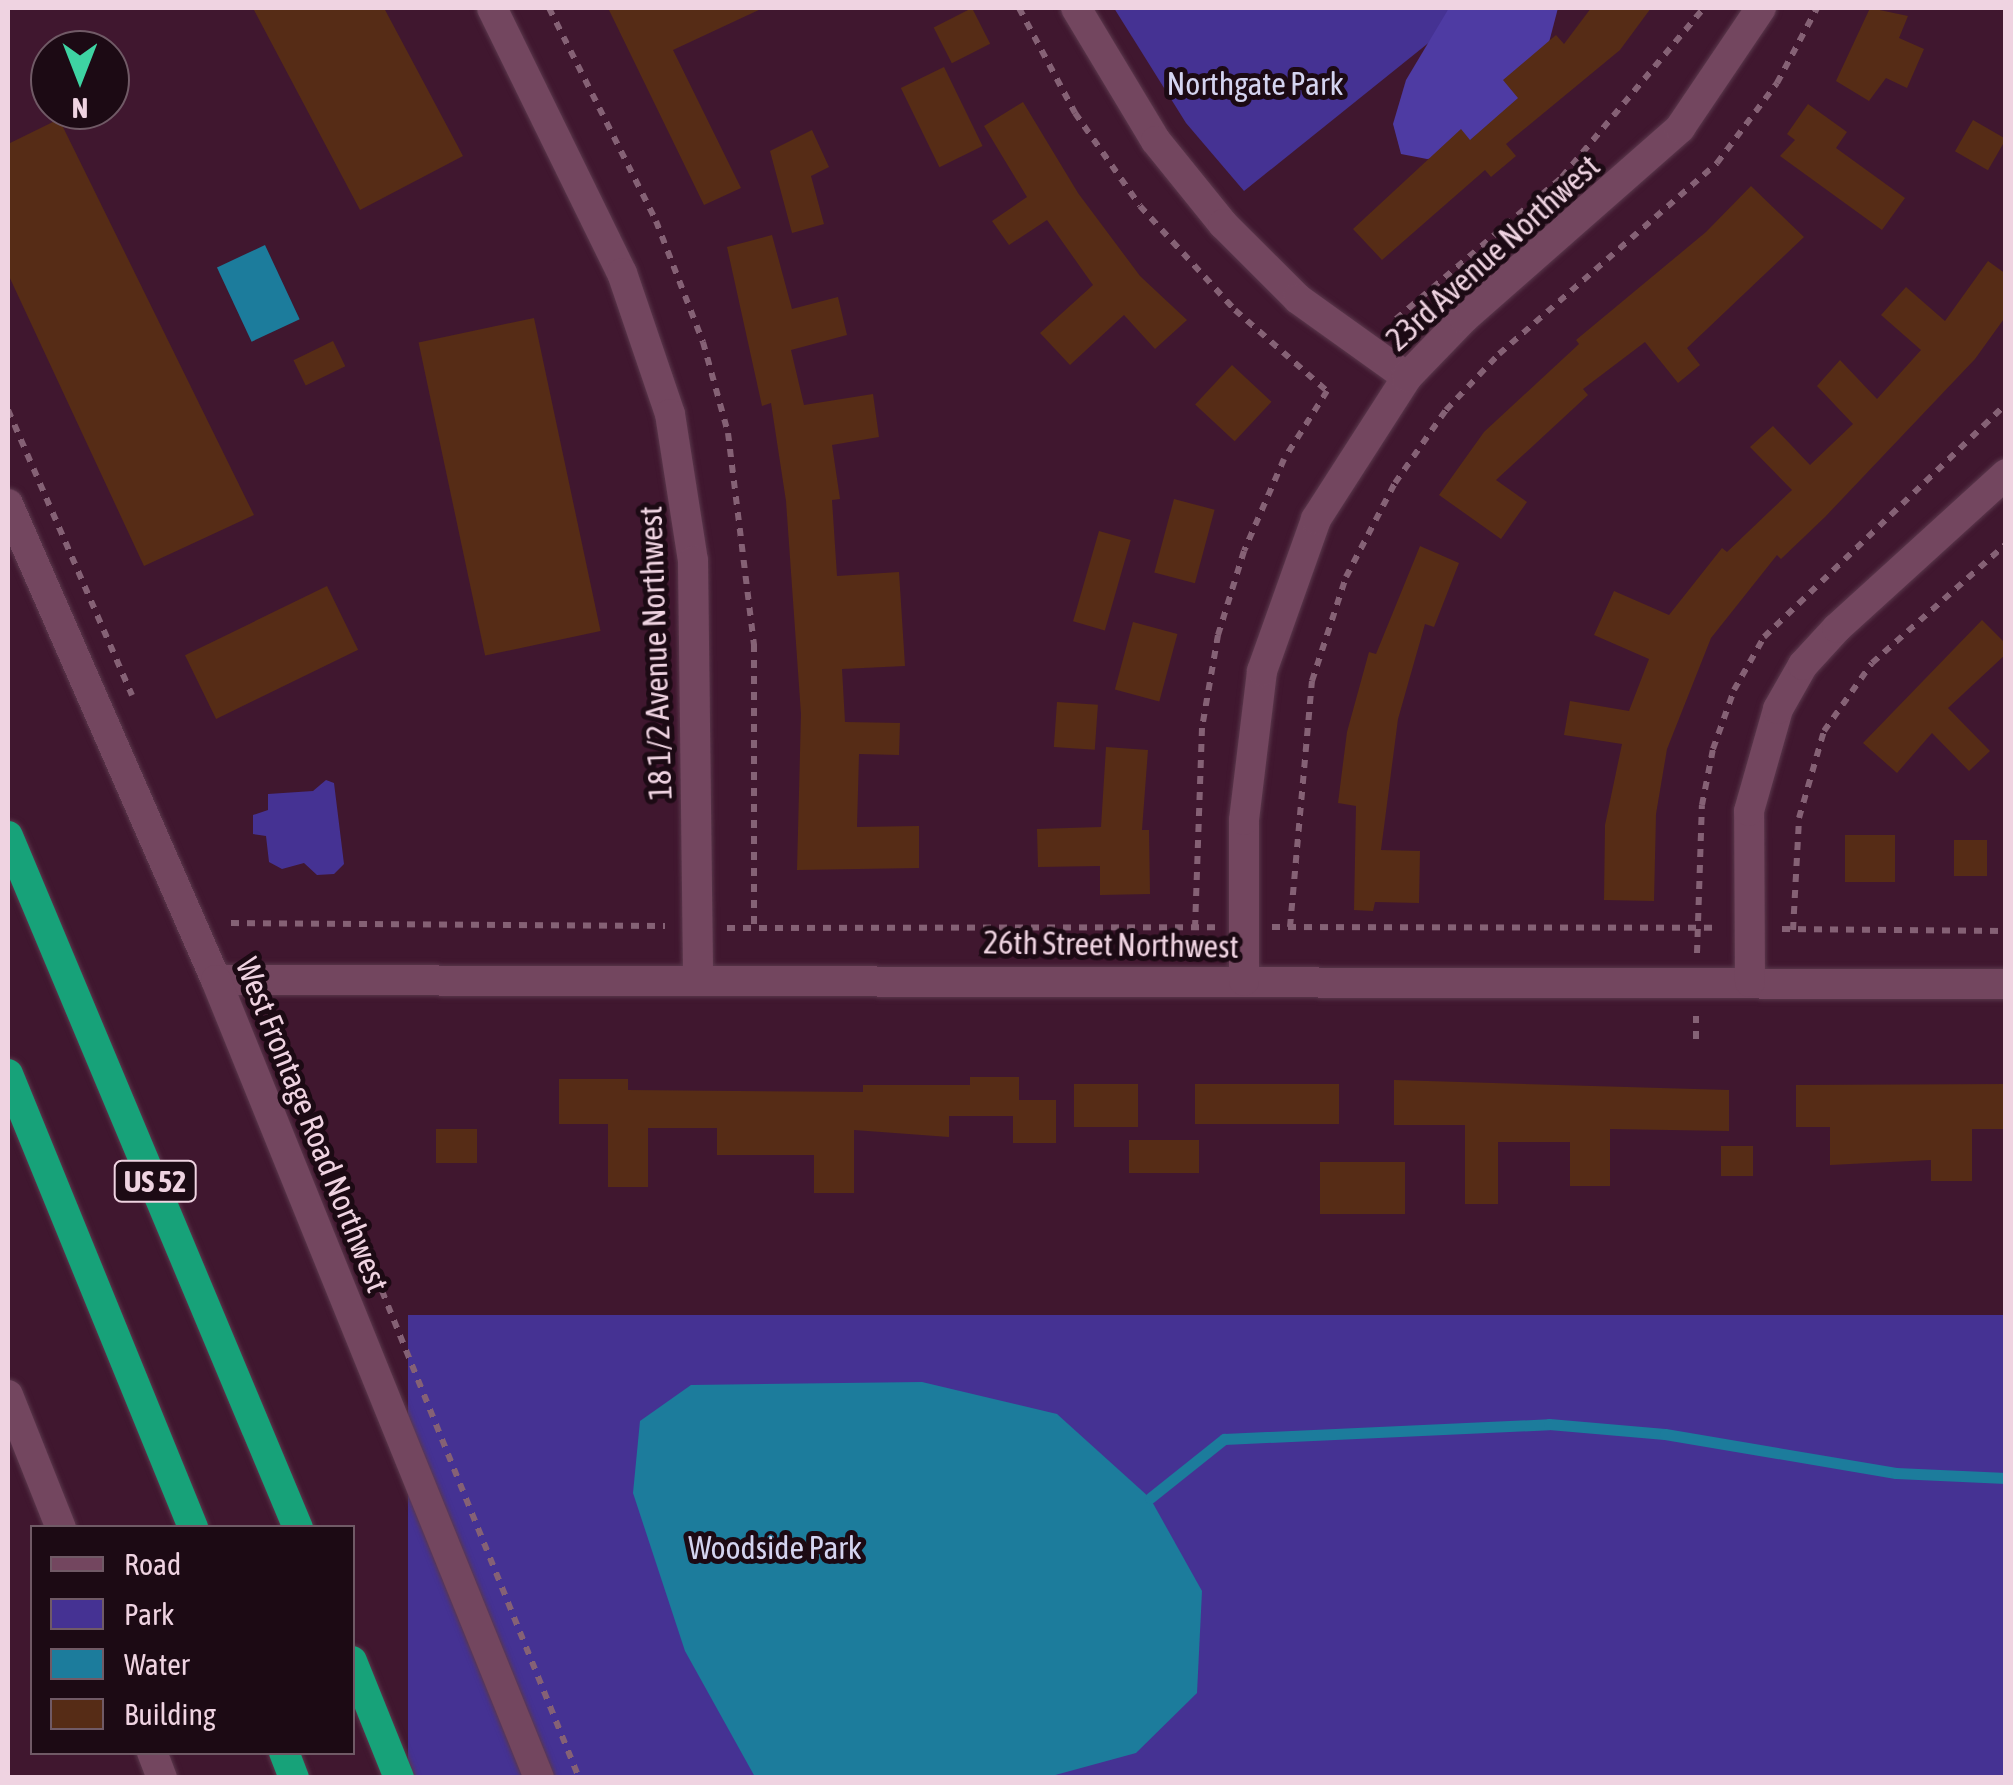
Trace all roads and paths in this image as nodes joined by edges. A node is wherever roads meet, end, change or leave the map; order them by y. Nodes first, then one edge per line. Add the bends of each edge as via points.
1 (492, 8) edge
2 (1019, 8) edge
3 (1076, 8) edge
4 (1704, 8) edge
5 (1761, 8) edge
6 (1818, 8) edge
7 (1396, 320) dead end
8 (1407, 377) junction
9 (1328, 391) dead end
10 (8, 410) edge
11 (2006, 474) edge
12 (8, 504) edge
13 (2006, 544) edge
14 (138, 711) dead end
15 (8, 836) edge
16 (223, 905) dead end
17 (231, 922) junction
18 (645, 925) dead end
19 (754, 927) dead end
20 (1195, 927) dead end
21 (1698, 927) dead end
22 (2006, 930) edge
23 (698, 976) junction
24 (255, 979) junction
25 (216, 980) junction
26 (1244, 981) junction
27 (1750, 982) junction
28 (2006, 984) edge
29 (8, 1074) edge
30 (8, 1395) edge
31 (60, 1525) edge
32 (192, 1525) edge
33 (297, 1525) edge
34 (355, 1669) edge
35 (399, 1778) edge
36 (539, 1778) edge
37 (579, 1778) edge

1 - 23 street, 18 1/2 Avenue Northwest via 622,272 670,414 693,562
2 - 9 path via 1075,113 1140,206 1236,310
3 - 8 street via 1156,141 1223,224 1298,299
4 - 7 path via 1562,178
5 - 8 street, 23rd Avenue Northwest via 1680,128 1464,318
6 - 21 path via 1777,83 1717,163 1499,354 1446,410 1395,482 1346,577 1306,722 1290,927
8 - 26 street, 23rd Avenue Northwest via 1316,519 1272,632 1244,820
10 - 14 path
11 - 27 street via 1837,628 1803,665 1778,710 1750,811
12 - 25 street, West Frontage Road Northwest
13 - 22 path via 1872,663 1824,730 1799,818 1793,930
15 - 33 highway, US 52
16 - 17 path
17 - 18 path
17 - 24 path
19 - 20 path
23 - 24 street, 26th Street Northwest
23 - 26 street, 26th Street Northwest
24 - 25 street, 26th Street Northwest
24 - 37 path
25 - 36 street, West Frontage Road Northwest
26 - 27 street, 26th Street Northwest
27 - 28 street, 26th Street Northwest
29 - 32 highway, US 52
30 - 31 street
34 - 35 highway

